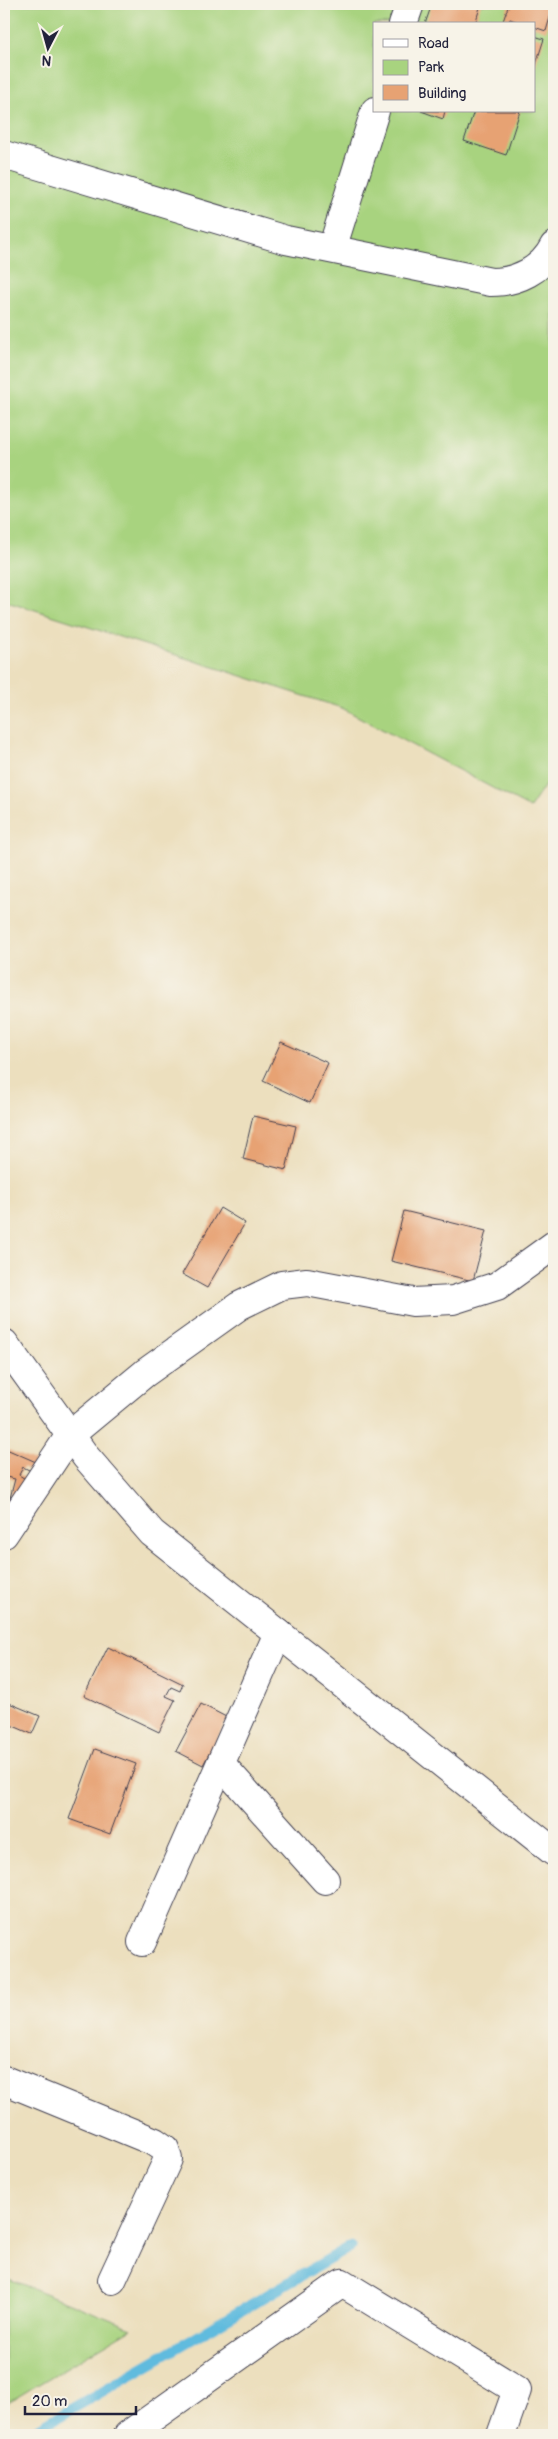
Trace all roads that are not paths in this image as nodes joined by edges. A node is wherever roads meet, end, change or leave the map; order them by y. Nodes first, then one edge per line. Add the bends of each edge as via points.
1 (410, 4) edge
2 (404, 22) edge
3 (375, 112) edge
4 (4, 155) edge
5 (554, 246) edge
6 (332, 249) junction
7 (554, 1246) edge
8 (4, 1343) edge
9 (70, 1435) junction
10 (4, 1534) edge
11 (278, 1633) junction
12 (221, 1764) junction
13 (554, 1852) edge
14 (324, 1880) dead end
15 (142, 1942) dead end
16 (4, 2080) edge
17 (112, 2280) dead end
18 (128, 2435) edge
19 (501, 2435) edge

1 - 2 street
3 - 6 street
4 - 6 street via 286,240
5 - 6 street via 548,258 510,282 491,282
7 - 9 street via 497,1286 453,1300 413,1302 307,1282 282,1285 239,1306 145,1373
8 - 9 street
9 - 10 street
9 - 11 street via 152,1533
11 - 12 street
11 - 13 street
12 - 14 street
12 - 15 street
16 - 17 street via 165,2149 168,2158
18 - 19 street via 342,2283 517,2390

